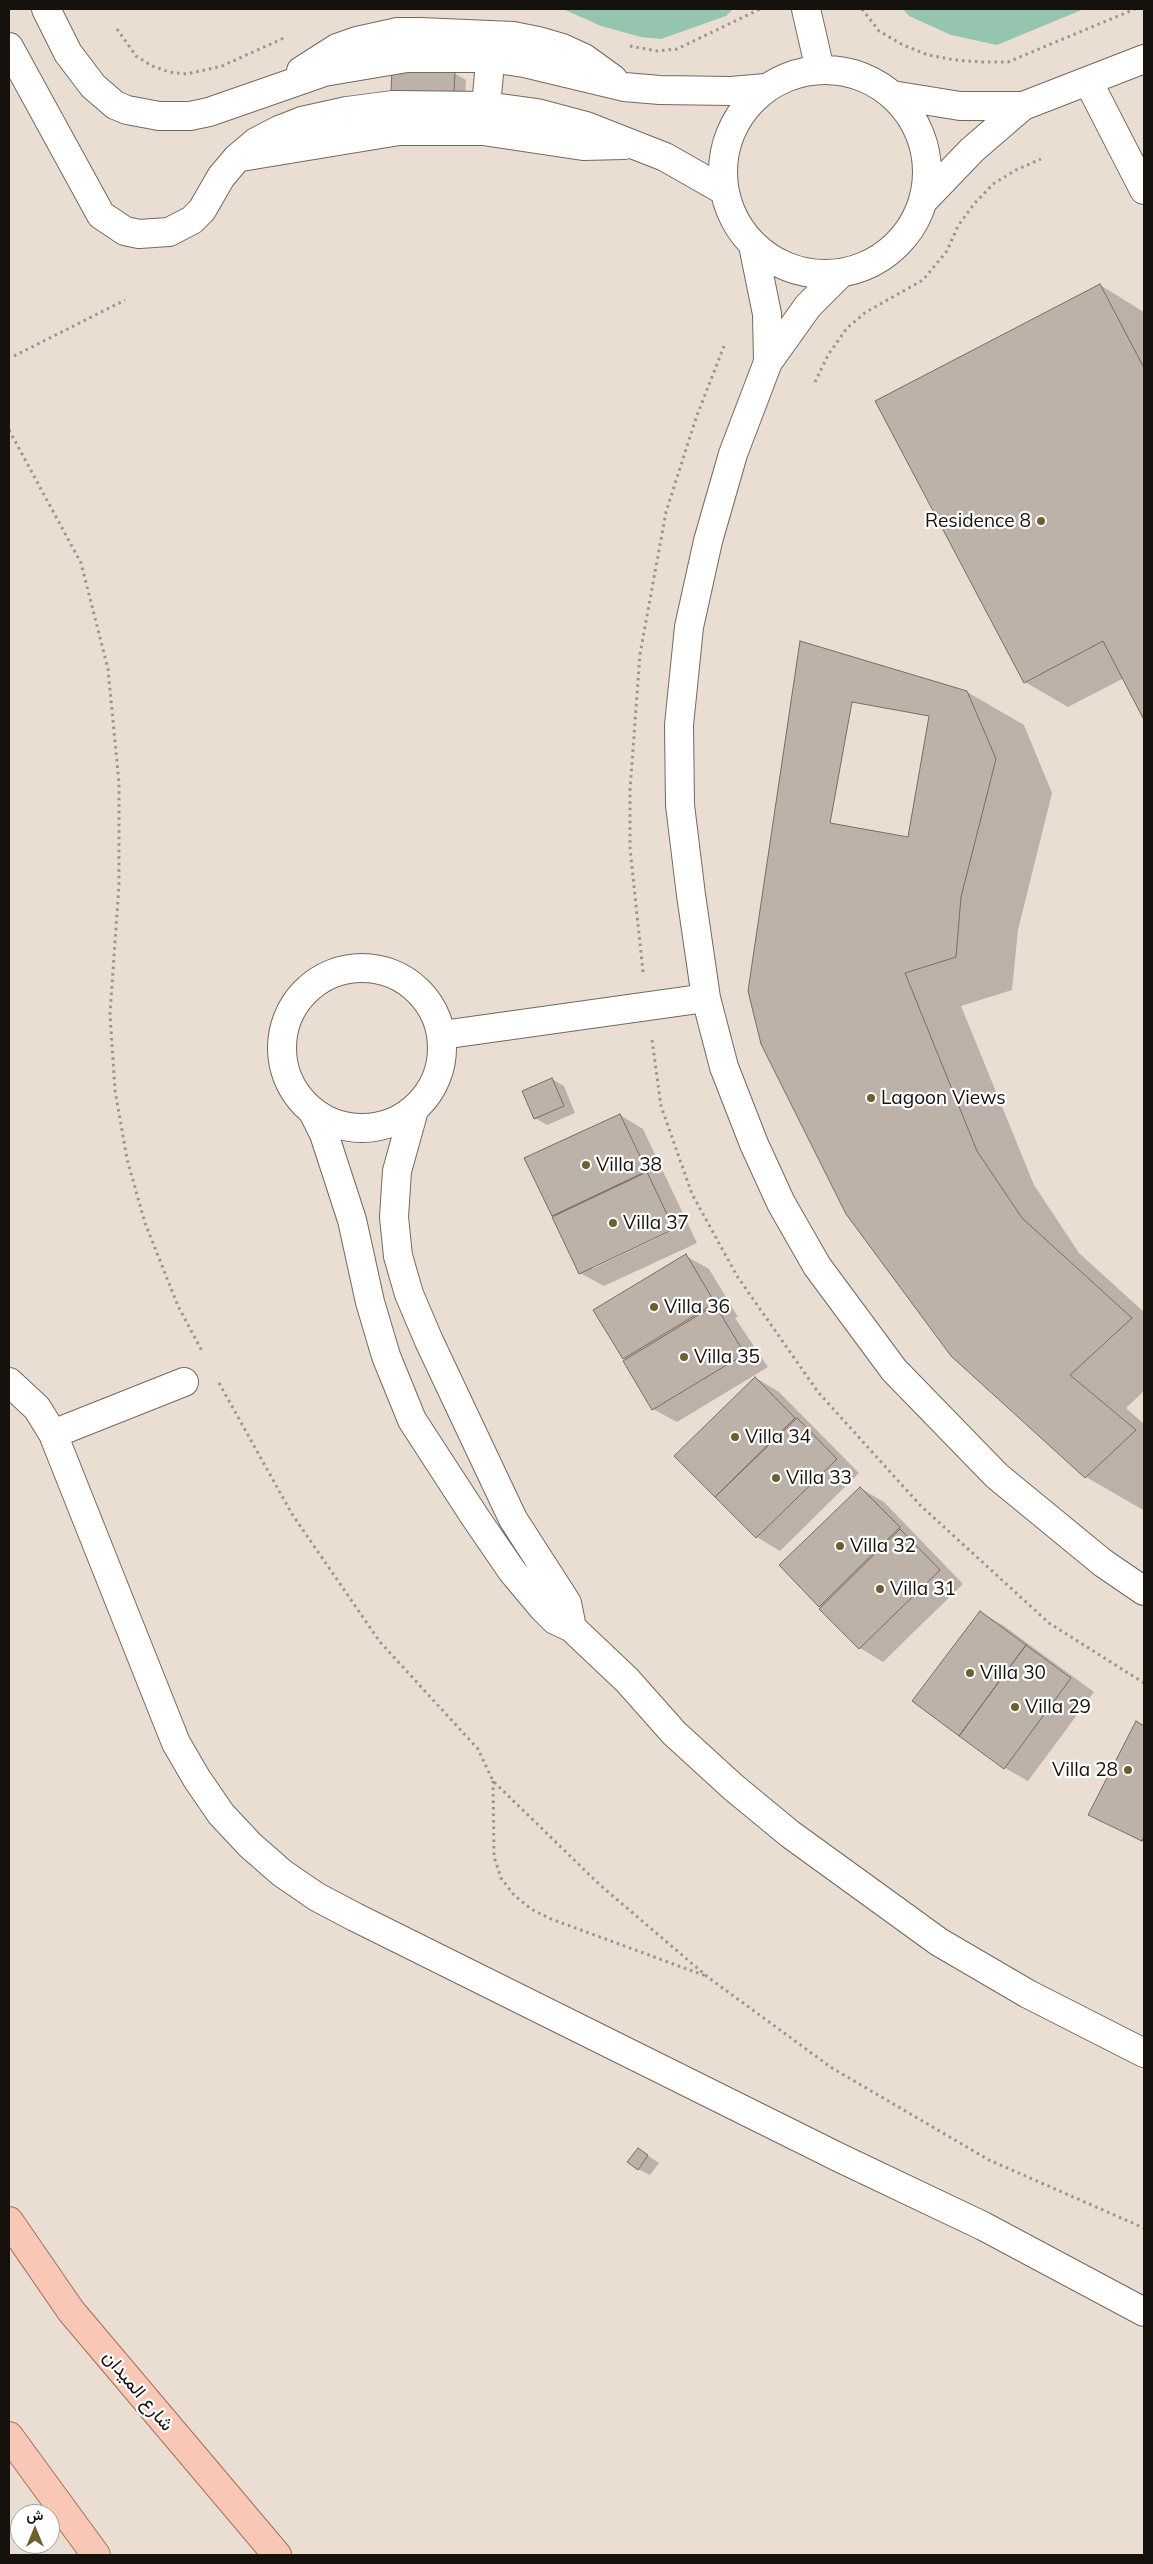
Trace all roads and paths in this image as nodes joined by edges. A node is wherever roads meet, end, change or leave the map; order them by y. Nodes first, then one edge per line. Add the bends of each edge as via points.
1 (46, 9) edge
2 (760, 9) edge
3 (806, 9) edge
4 (862, 9) edge
5 (1135, 9) edge
6 (117, 29) dead end
7 (289, 36) dead end
8 (622, 44) dead end
9 (491, 46) junction
10 (9, 47) edge
11 (1144, 59) edge
12 (820, 70) junction
13 (1088, 81) junction
14 (766, 88) junction
15 (892, 95) junction
16 (486, 106) junction
17 (1023, 106) junction
18 (634, 143) junction
19 (237, 158) junction
20 (1041, 159) dead end
21 (723, 190) junction
22 (1144, 190) edge
23 (923, 201) junction
24 (753, 245) junction
25 (841, 273) junction
26 (125, 300) dead end
27 (14, 356) dead end
28 (768, 362) junction
29 (816, 382) dead end
30 (706, 998) junction
31 (442, 1035) junction
32 (414, 1110) junction
33 (313, 1112) junction
34 (9, 1382) edge
35 (184, 1382) dead end
36 (53, 1434) junction
37 (1144, 1591) edge
38 (572, 1628) junction
39 (494, 1781) dead end
40 (709, 1978) dead end
41 (1144, 2053) edge
42 (9, 2221) edge
43 (1144, 2312) edge
44 (9, 2436) edge
45 (96, 2555) edge
46 (277, 2555) edge

1 - 9 street via 68,53 93,86 114,105 159,116 190,116 228,107 285,84 337,48 378,35 398,32
2 - 8 path via 677,48 657,51
3 - 12 street
4 - 5 path via 879,31 928,54 955,60 1008,62
6 - 7 path via 136,56 152,66 187,74 222,66
9 - 14 street via 538,40 584,58 624,87 695,92
9 - 16 street
10 - 19 street via 101,215 125,231 153,235 181,228 202,210 221,177
11 - 13 street
12 - 14 street via 783,78
12 - 15 street via 859,76
13 - 17 street
13 - 22 street
14 - 21 street via 739,116 730,133 724,152
15 - 17 street via 960,106
15 - 23 street via 906,109 923,144 927,182
16 - 18 street via 536,113
16 - 19 street via 393,105 347,111 279,130 256,142
17 - 23 street via 972,150
18 - 19 street via 601,147 483,131 400,131
18 - 21 street via 695,172
20 - 29 path via 993,184 974,204 958,226 947,251 923,280 866,312 847,328 828,355
21 - 24 street via 739,229
23 - 25 street via 911,226 892,248 877,260
24 - 25 street via 768,257 803,272
24 - 28 street via 767,314
25 - 28 street via 808,306
26 - 27 path
28 - 30 street via 733,454 708,542 689,627 679,725 680,805
30 - 31 street
30 - 37 street via 724,1067 754,1144 817,1266 894,1370 997,1476 1103,1564
31 - 32 street via 438,1076 428,1095
31 - 33 street via 436,1015 425,998 410,984 381,970 350,968 320,980 296,1002 288,1017 282,1051 290,1085
32 - 33 street via 395,1122 375,1128 353,1128
32 - 38 street via 397,1171 394,1217 398,1256 409,1294 513,1519 568,1603
33 - 38 street via 324,1134 352,1220 386,1356 412,1420 512,1571 549,1615
34 - 36 street via 37,1408
35 - 36 street
36 - 43 street via 176,1743 221,1814 282,1873 355,1917 983,2226
38 - 41 street via 627,1680 674,1733 733,1787 829,1863 939,1942 1036,1998
39 - 40 path via 494,1857 501,1878 514,1895 531,1909 551,1918
42 - 46 main road, شارع الميدان via 72,2311
44 - 45 main road

